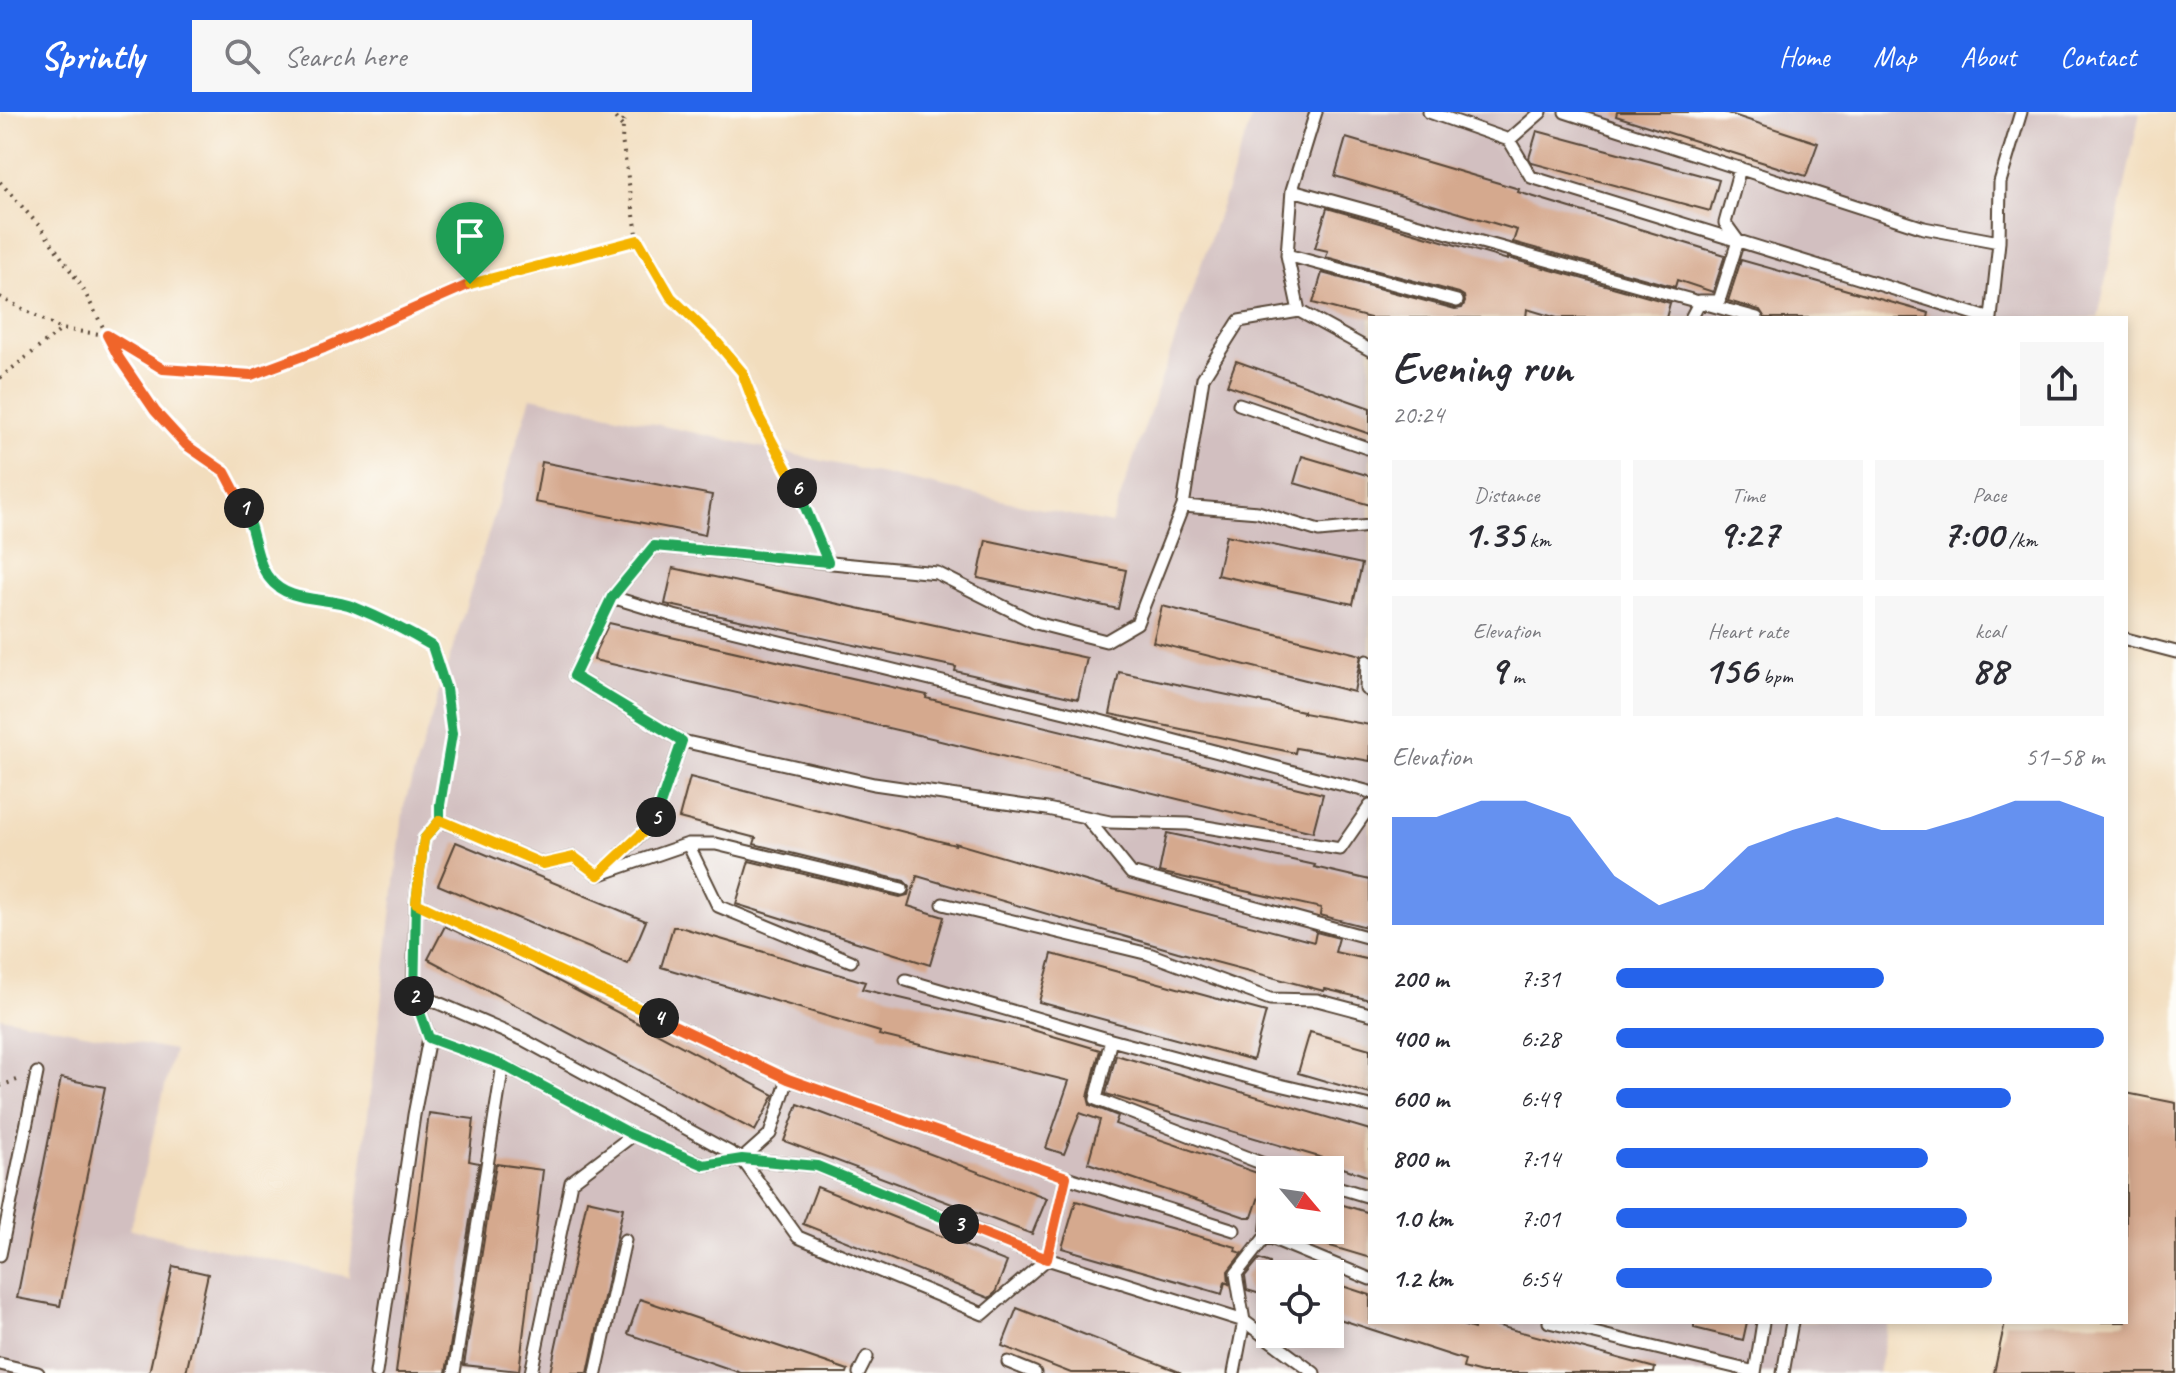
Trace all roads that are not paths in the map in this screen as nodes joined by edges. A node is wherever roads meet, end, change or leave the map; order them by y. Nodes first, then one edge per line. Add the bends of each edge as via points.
1 (1316, 112) edge
2 (1429, 112) edge
3 (1541, 112) edge
4 (1565, 112) edge
5 (2021, 112) edge
6 (1509, 140) junction
7 (1740, 168) junction
8 (1292, 190) junction
9 (1738, 241) junction
10 (1999, 242) junction
11 (1287, 255) junction
12 (1457, 301) dead end
13 (1700, 301) junction
14 (1299, 311) junction
15 (1692, 316) edge
16 (1750, 316) edge
17 (1983, 316) edge
18 (1990, 316) edge
19 (1368, 349) edge
20 (1239, 404) dead end
21 (1368, 448) edge
22 (1183, 506) junction
23 (1368, 526) edge
24 (612, 597) junction
25 (2128, 640) edge
26 (2176, 652) edge
27 (1367, 661) dead end
28 (1368, 690) edge
29 (682, 741) junction
30 (1368, 791) edge
31 (1368, 809) edge
32 (1085, 817) junction
33 (688, 844) junction
34 (598, 875) junction
35 (902, 889) dead end
36 (416, 903) junction
37 (943, 904) dead end
38 (1368, 937) edge
39 (851, 961) dead end
40 (906, 980) dead end
41 (413, 992) junction
42 (1368, 1013) edge
43 (429, 1038) junction
44 (1111, 1040) junction
45 (503, 1065) junction
46 (37, 1073) dead end
47 (788, 1079) junction
48 (1368, 1106) edge
49 (633, 1135) junction
50 (742, 1159) junction
51 (1256, 1162) edge
52 (1066, 1177) junction
53 (1344, 1189) edge
54 (1368, 1196) edge
55 (1234, 1230) dead end
56 (625, 1240) dead end
57 (1260, 1244) edge
58 (1285, 1244) edge
59 (0, 1255) edge
60 (1047, 1259) junction
61 (1368, 1278) edge
62 (1244, 1321) junction
63 (1557, 1324) edge
64 (1763, 1324) edge
65 (1792, 1324) edge
66 (867, 1357) dead end
67 (1008, 1362) dead end
68 (0, 1364) edge
69 (1755, 1372) edge
70 (38, 1373) edge
71 (376, 1373) edge
72 (454, 1373) edge
73 (531, 1373) edge
74 (596, 1373) edge
75 (859, 1373) edge
76 (1035, 1373) edge
77 (1234, 1373) edge
78 (1314, 1373) edge
79 (1783, 1373) edge

1 - 8 lane
2 - 6 lane
3 - 6 lane
4 - 7 lane
5 - 10 lane via 2000,182
6 - 9 lane via 1531,177
7 - 9 lane via 1725,223
7 - 10 lane via 1924,228
8 - 11 lane
8 - 13 lane
9 - 13 lane via 1719,301
9 - 17 lane
10 - 18 lane
11 - 12 lane
11 - 14 lane
13 - 15 lane
13 - 16 lane
14 - 19 lane
14 - 22 lane via 1239,321 1203,378
20 - 21 lane
22 - 23 lane via 1258,512 1319,531
22 - 24 lane via 1137,623 1106,641 1036,623 937,573 654,546
24 - 29 lane via 574,676
24 - 30 lane
25 - 26 lane
27 - 28 lane
29 - 32 lane via 874,784
29 - 34 lane via 654,822
31 - 32 lane via 1340,849 1188,824
32 - 38 lane via 1131,873
33 - 34 lane
33 - 35 lane via 716,844
33 - 39 lane via 718,906
34 - 36 lane via 574,857 543,864 440,820 424,839
36 - 41 lane
36 - 47 lane
37 - 42 lane via 1149,954 1270,999 1317,1000
40 - 44 lane
41 - 43 lane
41 - 50 lane via 524,1040
43 - 45 lane
43 - 71 lane
44 - 48 lane
44 - 51 lane via 1096,1099
45 - 49 lane
45 - 72 lane
46 - 59 lane
47 - 50 lane via 770,1134
47 - 52 lane
49 - 50 lane via 704,1165
49 - 73 lane via 571,1182
50 - 60 lane via 817,1166
50 - 60 lane via 798,1237 983,1314
52 - 55 lane
52 - 60 lane
53 - 54 lane
56 - 74 lane
57 - 62 lane via 1236,1274
58 - 61 lane
60 - 62 lane
62 - 77 lane
62 - 78 lane
63 - 69 lane
64 - 69 lane
65 - 79 lane
66 - 75 lane
67 - 76 lane
68 - 70 lane

